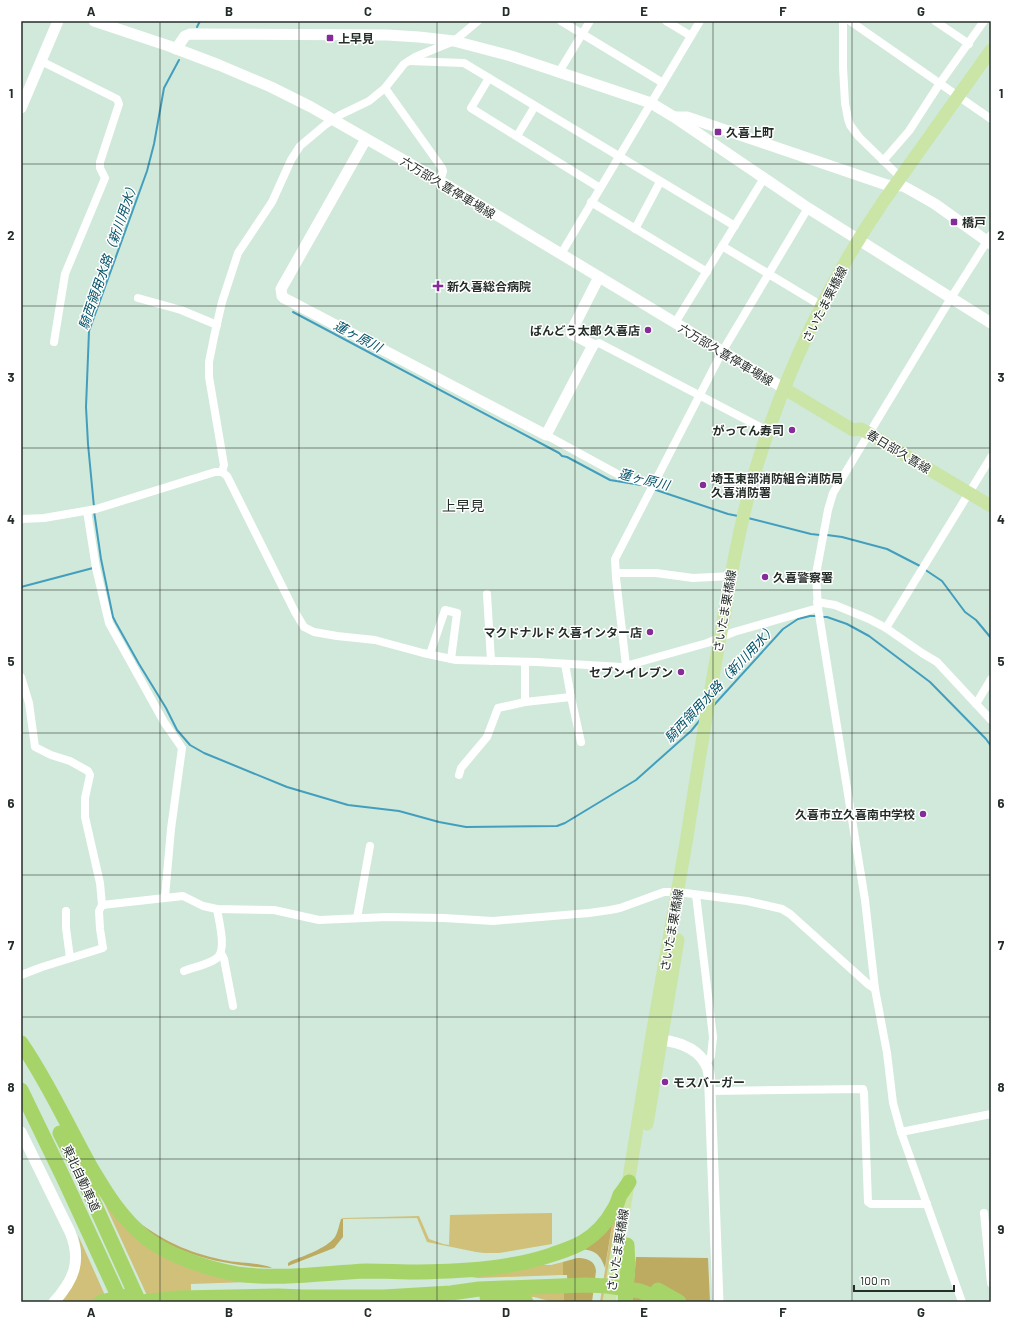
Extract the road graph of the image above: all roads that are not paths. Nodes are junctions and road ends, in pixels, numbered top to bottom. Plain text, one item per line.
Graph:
1 (58, 21) edge
2 (94, 21) edge
3 (478, 21) edge
4 (561, 21) edge
5 (590, 21) edge
6 (666, 21) edge
7 (700, 21) edge
8 (844, 21) edge
9 (850, 21) edge
10 (935, 21) edge
11 (984, 21) edge
12 (582, 34) junction
13 (691, 36) junction
14 (454, 41) junction
15 (969, 44) junction
16 (176, 49) junction
17 (991, 50) edge
18 (41, 61) junction
19 (408, 61) junction
20 (991, 62) edge
21 (559, 72) junction
22 (489, 78) junction
23 (663, 83) junction
24 (940, 83) junction
25 (386, 88) junction
26 (961, 98) junction
27 (650, 104) junction
28 (535, 106) junction
29 (21, 108) edge
30 (674, 117) junction
31 (991, 119) edge
32 (334, 120) junction
33 (516, 136) junction
34 (366, 139) junction
35 (619, 157) junction
36 (883, 161) junction
37 (764, 178) junction
38 (440, 181) junction
39 (660, 182) junction
40 (899, 184) junction
41 (600, 188) junction
42 (591, 202) junction
43 (808, 208) junction
44 (735, 226) junction
45 (635, 229) junction
46 (989, 240) edge
47 (862, 241) junction
48 (722, 246) junction
49 (561, 254) junction
50 (706, 272) junction
51 (769, 274) junction
52 (599, 277) junction
53 (138, 298) dead end
54 (951, 298) junction
55 (822, 306) junction
56 (991, 323) edge
57 (675, 324) junction
58 (217, 325) junction
59 (54, 342) dead end
60 (593, 345) junction
61 (722, 352) junction
62 (788, 391) junction
63 (699, 395) junction
64 (768, 431) junction
65 (868, 433) junction
66 (546, 435) junction
67 (991, 457) edge
68 (222, 472) junction
69 (652, 487) junction
70 (969, 493) junction
71 (991, 506) edge
72 (91, 510) junction
73 (21, 519) edge
74 (616, 573) junction
75 (730, 576) junction
76 (487, 594) dead end
77 (818, 605) junction
78 (886, 628) junction
79 (724, 636) junction
80 (430, 654) junction
81 (451, 659) junction
82 (491, 661) junction
83 (525, 662) junction
84 (565, 664) junction
85 (626, 666) junction
86 (21, 677) edge
87 (991, 679) edge
88 (571, 697) junction
89 (525, 702) junction
90 (976, 704) junction
91 (991, 720) edge
92 (581, 742) dead end
93 (459, 775) dead end
94 (370, 846) dead end
95 (686, 893) junction
96 (165, 898) junction
97 (102, 905) junction
98 (217, 909) junction
99 (66, 911) dead end
100 (357, 918) junction
101 (221, 953) junction
102 (70, 958) junction
103 (184, 971) dead end
104 (21, 975) edge
105 (875, 989) junction
106 (233, 1006) dead end
107 (656, 1039) junction
108 (21, 1043) edge
109 (21, 1055) edge
110 (706, 1064) junction
111 (21, 1090) edge
112 (710, 1091) junction
113 (991, 1114) edge
114 (21, 1132) edge
115 (901, 1132) junction
116 (65, 1181) junction
117 (629, 1182) junction
118 (927, 1204) junction
119 (984, 1213) dead end
120 (626, 1245) junction
121 (989, 1246) edge
122 (419, 1272) junction
123 (323, 1274) junction
124 (561, 1282) junction
125 (991, 1283) edge
126 (198, 1293) junction
127 (451, 1293) junction
128 (302, 1297) junction
129 (674, 1301) edge
130 (54, 1302) edge
131 (101, 1302) edge
132 (114, 1302) edge
133 (120, 1302) edge
134 (140, 1302) edge
135 (286, 1302) edge
136 (526, 1302) edge
137 (609, 1302) edge
138 (618, 1302) edge
139 (625, 1302) edge
140 (718, 1302) edge
141 (962, 1302) edge

1 - 18 street
2 - 16 street, 六万部久喜停車場線
3 - 14 street
4 - 12 street
5 - 12 street
6 - 13 street
7 - 13 street
8 - 36 street
9 - 24 street
10 - 15 street
11 - 15 street
12 - 21 street
12 - 23 street
13 - 23 street
14 - 16 street
14 - 19 street
14 - 21 street
15 - 24 street
16 - 32 street, 六万部久喜停車場線
17 - 26 main road, さいたま栗橋線
18 - 29 street
18 - 59 street
19 - 22 street
19 - 25 street
20 - 26 main road, さいたま栗橋線
21 - 27 street
22 - 28 street
22 - 33 street
23 - 27 street
24 - 26 street
24 - 36 street
25 - 32 street
25 - 38 street
26 - 31 street
26 - 40 main road, さいたま栗橋線
27 - 30 street
27 - 35 street
28 - 33 street
28 - 35 street
30 - 37 street
30 - 40 street
32 - 34 street, 六万部久喜停車場線
32 - 58 street
33 - 41 street
34 - 38 street, 六万部久喜停車場線
34 - 66 street
35 - 39 street
35 - 41 street
36 - 40 street
37 - 43 street
37 - 44 street
38 - 49 street, 六万部久喜停車場線
39 - 44 street
39 - 45 street
40 - 46 street
40 - 47 main road, さいたま栗橋線
41 - 42 street
42 - 45 street
42 - 49 street
43 - 47 street
43 - 51 street
44 - 48 street
45 - 50 street
46 - 54 street
47 - 54 street
47 - 55 main road, さいたま栗橋線
47 - 62 main road, さいたま栗橋線
48 - 50 street
48 - 51 street
49 - 52 street, 六万部久喜停車場線
50 - 57 street
51 - 55 street
51 - 61 street
52 - 57 street, 六万部久喜停車場線
52 - 60 street
53 - 58 street
54 - 56 street
54 - 65 street
55 - 62 main road, さいたま栗橋線
57 - 61 street, 六万部久喜停車場線
58 - 68 street
60 - 63 street
60 - 66 street
61 - 62 street, 六万部久喜停車場線
61 - 63 street
62 - 64 main road, さいたま栗橋線
62 - 65 main road, 春日部久喜線
62 - 79 main road, さいたま栗橋線
63 - 64 street
63 - 69 street
64 - 75 main road, さいたま栗橋線
65 - 70 main road, 春日部久喜線
65 - 77 street
66 - 69 street
67 - 70 street
68 - 72 street
68 - 80 street
69 - 74 street
70 - 71 main road, 春日部久喜線
70 - 78 street
72 - 73 street
72 - 96 street
74 - 75 street
74 - 85 street
75 - 79 main road, さいたま栗橋線
76 - 82 street
77 - 78 street
77 - 79 street
77 - 105 street
78 - 90 street
79 - 85 street
79 - 95 main road, さいたま栗橋線
80 - 81 street
80 - 81 street
81 - 82 street
82 - 83 street
83 - 84 street
83 - 89 street
84 - 85 street
84 - 88 street
86 - 97 street
87 - 90 street
88 - 89 street
88 - 92 street
89 - 93 street
90 - 91 street
94 - 100 street
95 - 100 street
95 - 105 street
95 - 107 main road, さいたま栗橋線
95 - 110 street
96 - 97 street
96 - 98 street
97 - 102 street
98 - 100 street
98 - 101 street
99 - 102 street
101 - 103 street
101 - 106 street
102 - 104 street
105 - 115 street
107 - 110 street
107 - 117 main road, さいたま栗橋線
107 - 120 main road, さいたま栗橋線
108 - 123 highway
109 - 134 highway, 東北自動車道
110 - 112 street
111 - 116 highway, 東北自動車道
112 - 118 street
112 - 140 street
113 - 115 street
114 - 130 street
115 - 118 street
116 - 132 highway
116 - 133 highway, 東北自動車道
117 - 122 highway
117 - 137 main road, さいたま栗橋線
118 - 141 street
119 - 121 street
120 - 138 main road, さいたま栗橋線
120 - 139 highway
121 - 125 street
122 - 123 highway
122 - 124 highway
123 - 126 highway
124 - 127 highway
124 - 129 highway
126 - 128 highway
126 - 131 highway
126 - 134 highway
127 - 128 highway
127 - 136 highway
128 - 135 highway

